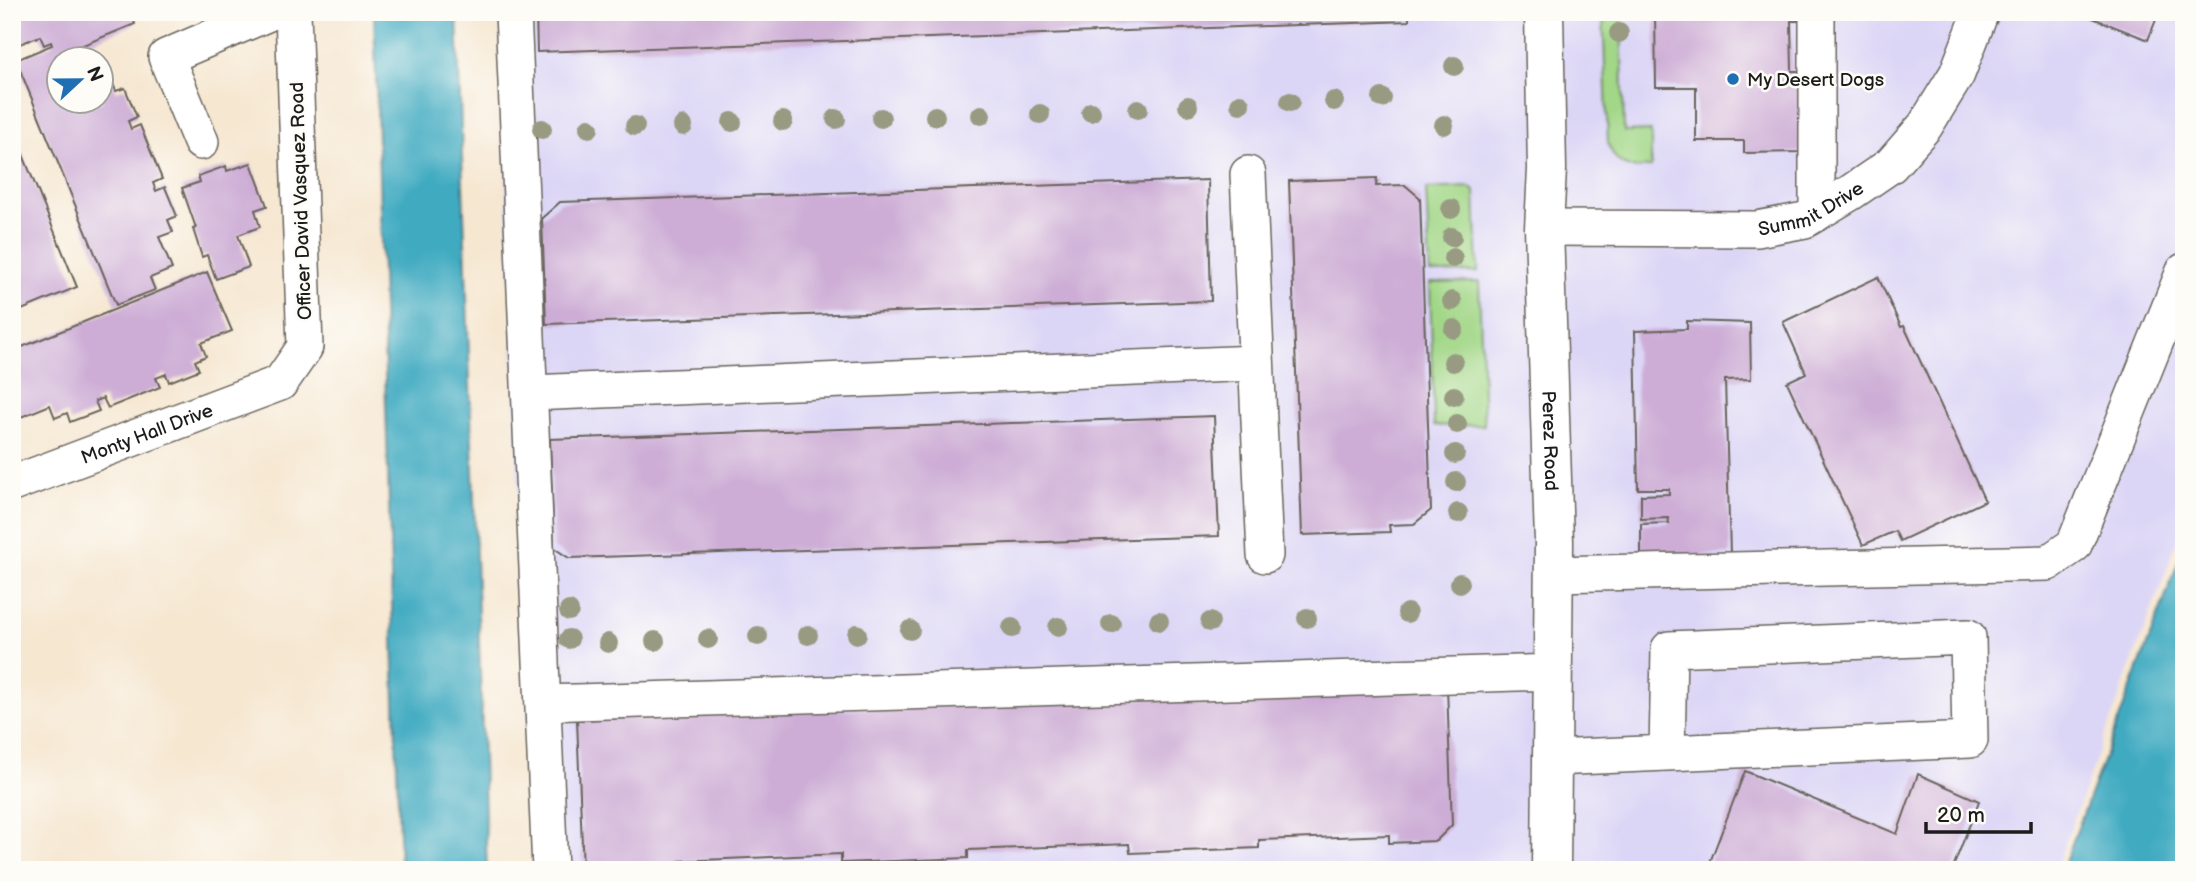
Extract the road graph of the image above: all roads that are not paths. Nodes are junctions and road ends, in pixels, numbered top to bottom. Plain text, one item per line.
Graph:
1 (271, 12) edge
2 (293, 12) edge
3 (513, 12) edge
4 (1544, 12) edge
5 (1817, 12) edge
6 (1981, 12) edge
7 (201, 142) dead end
8 (1248, 174) dead end
9 (1817, 213) junction
10 (1545, 228) junction
11 (2184, 271) edge
12 (1256, 363) junction
13 (280, 383) joint
14 (530, 393) junction
15 (12, 484) edge
16 (1265, 555) dead end
17 (1553, 574) junction
18 (1552, 672) junction
19 (543, 703) junction
20 (1667, 753) junction
21 (1552, 758) junction
22 (550, 870) edge
23 (1551, 870) edge

1 - 7 street
2 - 13 street, Officer David Vasquez Road
3 - 14 street
4 - 10 main road, Perez Road
5 - 9 street
6 - 9 street, Summit Drive
8 - 12 street
9 - 10 street, Summit Drive
10 - 17 main road, Perez Road
11 - 17 street
12 - 14 street
12 - 16 street
13 - 15 street, Monty Hall Drive
14 - 19 street
17 - 18 main road, Perez Road
18 - 19 street
18 - 21 main road, Perez Road
19 - 22 street
20 - 20 street
20 - 21 street
21 - 23 main road, Perez Road

